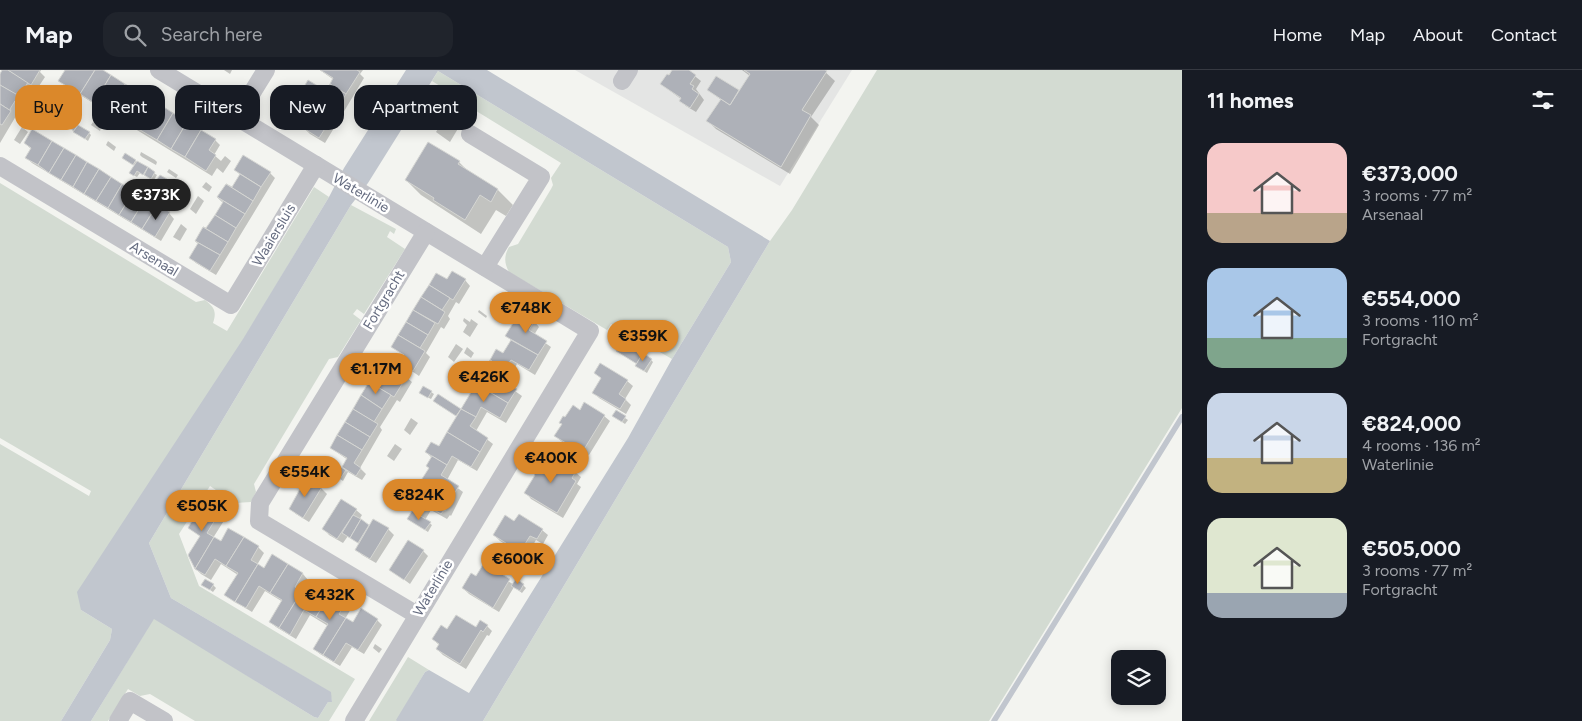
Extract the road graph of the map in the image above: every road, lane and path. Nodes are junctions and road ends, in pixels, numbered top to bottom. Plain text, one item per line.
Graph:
1 (159, 70) edge
2 (266, 70) edge
3 (184, 85) edge
4 (257, 85) edge
5 (258, 130) edge
6 (470, 134) dead end
7 (316, 165) junction
8 (0, 166) edge
9 (426, 232) junction
10 (485, 267) junction
11 (231, 305) joint
12 (417, 616) junction
13 (118, 721) edge
14 (164, 721) edge
15 (354, 721) edge

1 - 3 street, Waterlinie
2 - 4 street
5 - 7 street, Waterlinie
6 - 10 street
7 - 9 street, Waterlinie
7 - 11 street, Waaiersluis
8 - 11 street, Arsenaal
9 - 10 street, Waterlinie
9 - 12 street, Fortgracht
10 - 12 street, Waterlinie
12 - 15 street, Waterlinie
13 - 14 street

